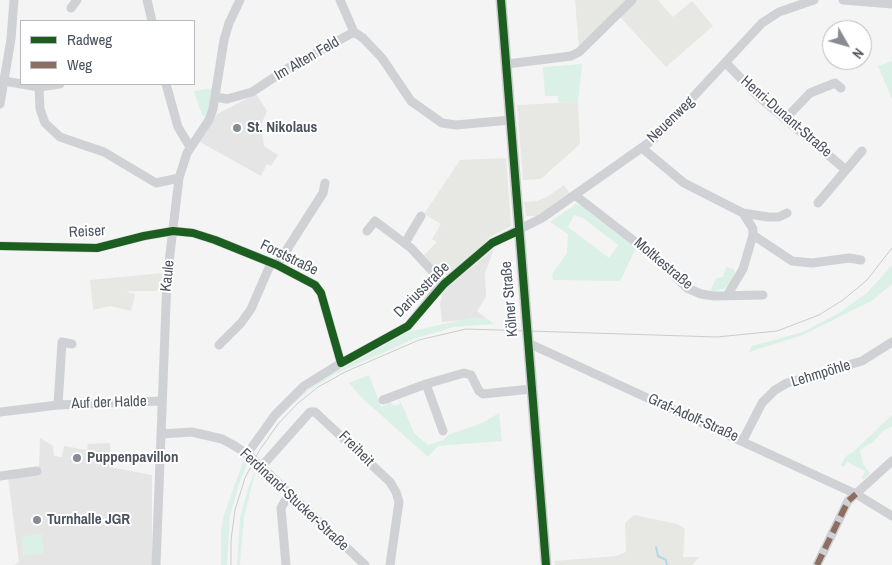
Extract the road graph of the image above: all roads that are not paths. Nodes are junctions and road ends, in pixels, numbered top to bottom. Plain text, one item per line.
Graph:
1 (14, 0) edge
2 (147, 0) edge
3 (240, 0) edge
4 (340, 0) edge
5 (501, 0) edge
6 (632, 0) edge
7 (814, 0) edge
8 (843, 0) edge
9 (892, 4) edge
10 (152, 20) edge
11 (354, 32) junction
12 (726, 63) junction
13 (506, 64) junction
14 (4, 81) junction
15 (20, 84) edge
16 (27, 85) edge
17 (53, 85) edge
18 (166, 85) edge
19 (39, 87) junction
20 (842, 88) dead end
21 (216, 97) junction
22 (0, 104) edge
23 (785, 119) junction
24 (510, 120) junction
25 (190, 147) junction
26 (642, 148) junction
27 (862, 151) dead end
28 (846, 170) junction
29 (179, 178) junction
30 (325, 183) dead end
31 (576, 196) junction
32 (818, 203) dead end
33 (787, 213) dead end
34 (743, 214) junction
35 (420, 216) dead end
36 (173, 231) junction
37 (367, 231) dead end
38 (518, 231) junction
39 (753, 235) junction
40 (405, 243) junction
41 (0, 246) edge
42 (860, 260) dead end
43 (274, 264) junction
44 (444, 284) junction
45 (728, 294) junction
46 (763, 295) dead end
47 (892, 342) edge
48 (528, 343) junction
49 (72, 344) dead end
50 (220, 345) dead end
51 (341, 362) junction
52 (426, 384) junction
53 (531, 389) junction
54 (383, 400) dead end
55 (161, 401) junction
56 (58, 405) junction
57 (0, 412) edge
58 (443, 431) dead end
59 (161, 434) junction
60 (743, 440) junction
61 (247, 454) junction
62 (892, 460) edge
63 (261, 467) junction
64 (37, 471) dead end
65 (0, 476) edge
66 (288, 494) junction
67 (856, 494) junction
68 (892, 516) edge
69 (156, 565) edge
70 (286, 565) edge
71 (365, 565) edge
72 (390, 565) edge
73 (546, 565) edge
74 (817, 565) edge

1 - 14 street
2 - 10 street
3 - 21 street, Kaule
4 - 11 street
5 - 13 main road, Kölner Straße
6 - 13 street
7 - 12 street, Neuenweg
8 - 9 street
11 - 21 street, Im Alten Feld
11 - 24 street, Im Alten Feld
12 - 23 street, Henri-Dunant-Straße
12 - 26 street, Neuenweg
13 - 24 main road, Kölner Straße
14 - 15 street
14 - 22 street
16 - 19 street
17 - 19 street
18 - 25 street
19 - 29 street
20 - 23 street
21 - 25 street, Kaule
23 - 28 street, Henri-Dunant-Straße
24 - 38 main road, Kölner Straße
25 - 29 street, Kaule
26 - 31 street, Neuenweg
26 - 34 street
27 - 28 street
28 - 32 street
29 - 36 street, Kaule
30 - 43 street
31 - 38 street, Neuenweg
31 - 45 street, Moltkestraße
33 - 34 street
34 - 39 street
35 - 40 street
36 - 41 street, Reiser
36 - 43 street, Forststraße
36 - 55 street, Kaule
37 - 40 street
38 - 44 street, Dariusstraße
38 - 48 main road, Kölner Straße
39 - 42 street
39 - 45 street
40 - 44 street
43 - 50 street
43 - 51 street, Forststraße
44 - 51 street, Dariusstraße
45 - 46 street, Moltkestraße
47 - 60 street, Lehmpöhle
48 - 53 main road, Kölner Straße
48 - 60 street, Graf-Adolf-Straße
49 - 56 street, Auf der Halde
51 - 61 street, Dariusstraße
52 - 53 street
52 - 54 street
52 - 58 street
53 - 73 main road, Kölner Straße
55 - 56 street, Auf der Halde
55 - 59 street, Kaule
56 - 57 street, Auf der Halde
59 - 61 street, Ferdinand-Stucker-Straße
59 - 69 street, Kaule
60 - 67 street, Graf-Adolf-Straße
61 - 63 street, Ferdinand-Stucker-Straße
62 - 67 street
63 - 66 street, Ferdinand-Stucker-Straße
63 - 72 street, Freiheit
64 - 65 street
66 - 70 street
66 - 71 street, Ferdinand-Stucker-Straße
67 - 68 street, Graf-Adolf-Straße
67 - 74 street

